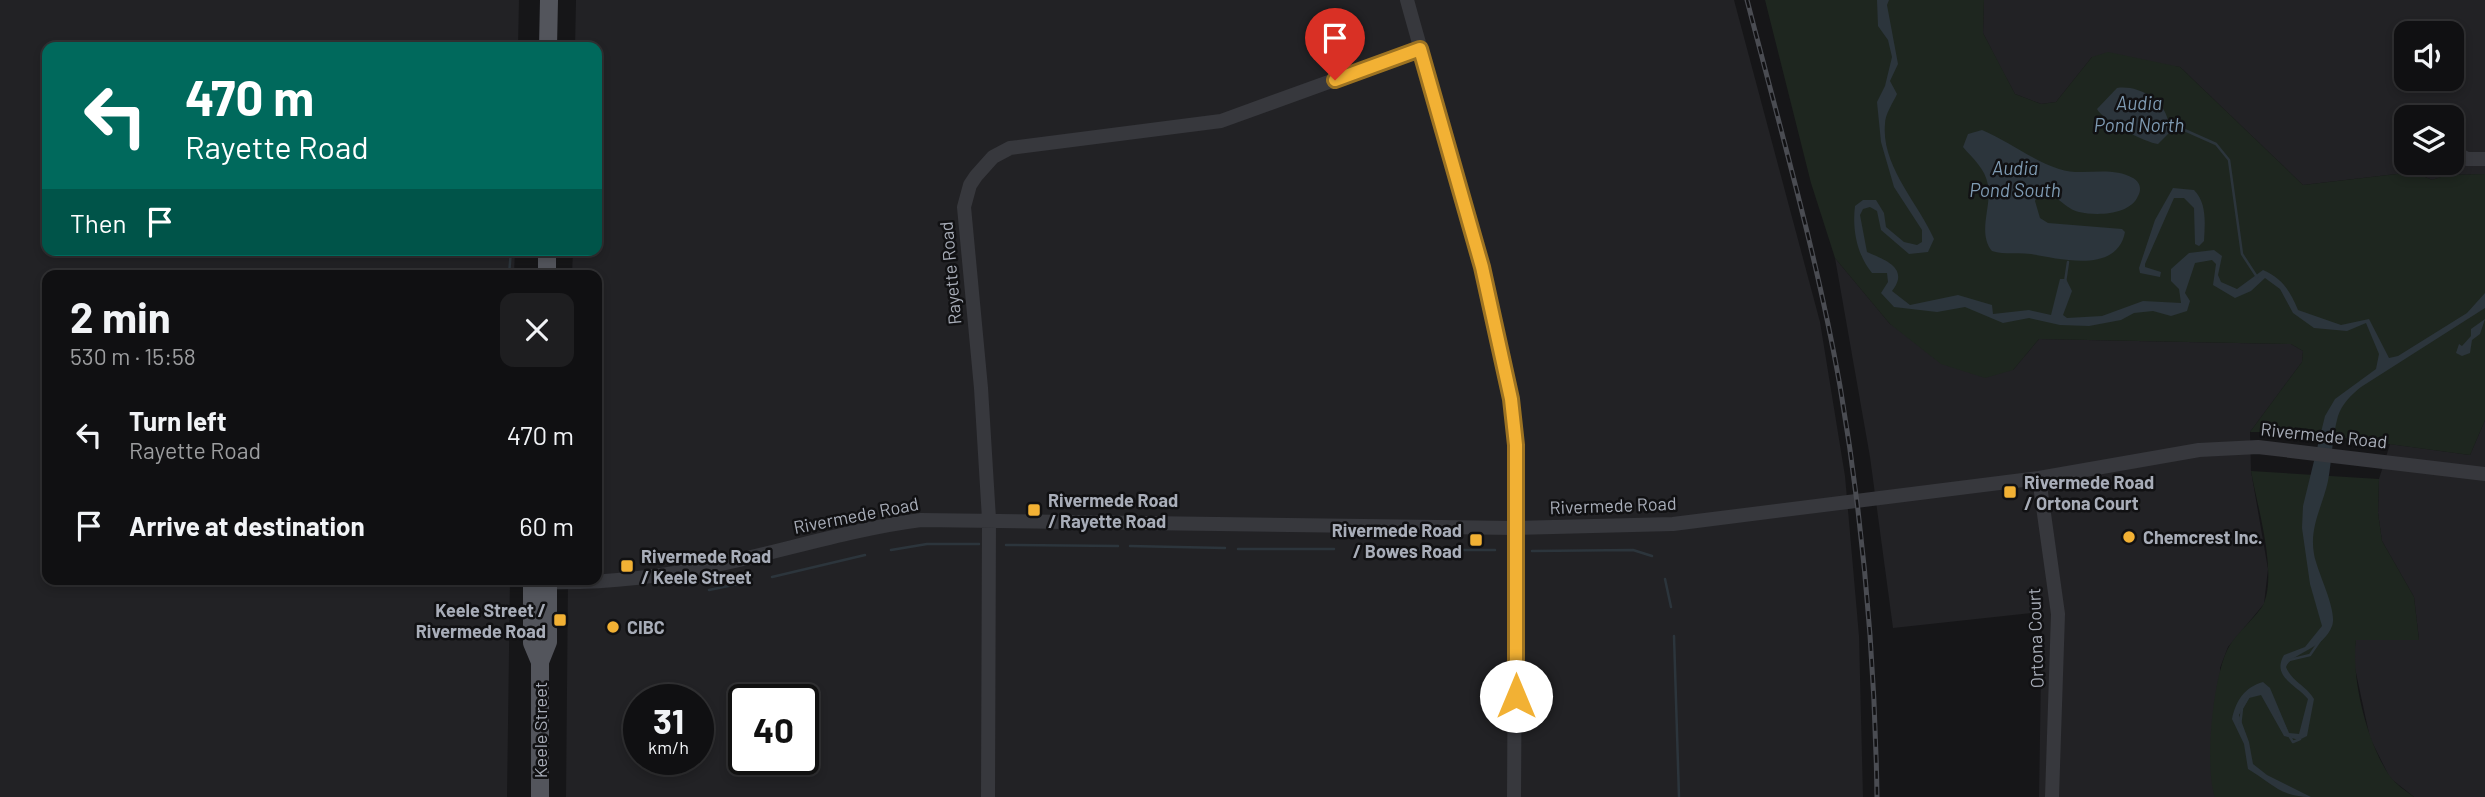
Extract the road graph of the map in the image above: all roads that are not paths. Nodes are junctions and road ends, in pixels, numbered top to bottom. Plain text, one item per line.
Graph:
1 (549, 0) edge
2 (1407, 0) edge
3 (548, 42) edge
4 (1420, 49) junction
5 (2464, 157) edge
6 (2485, 159) edge
7 (2485, 474) edge
8 (2039, 478) junction
9 (989, 519) junction
10 (1514, 527) junction
11 (602, 578) edge
12 (541, 585) edge
13 (540, 797) edge
14 (988, 797) edge
15 (1514, 797) edge
16 (2052, 797) edge

1 - 3 main road
2 - 4 street
4 - 9 street, Rayette Road
4 - 10 street
5 - 6 street
7 - 8 street, Rivermede Road
8 - 10 street, Rivermede Road
8 - 16 street, Ortona Court
9 - 10 street, Rivermede Road
9 - 11 street, Rivermede Road
9 - 14 street, Rayette Road
10 - 15 street
12 - 13 main road, Keele Street

